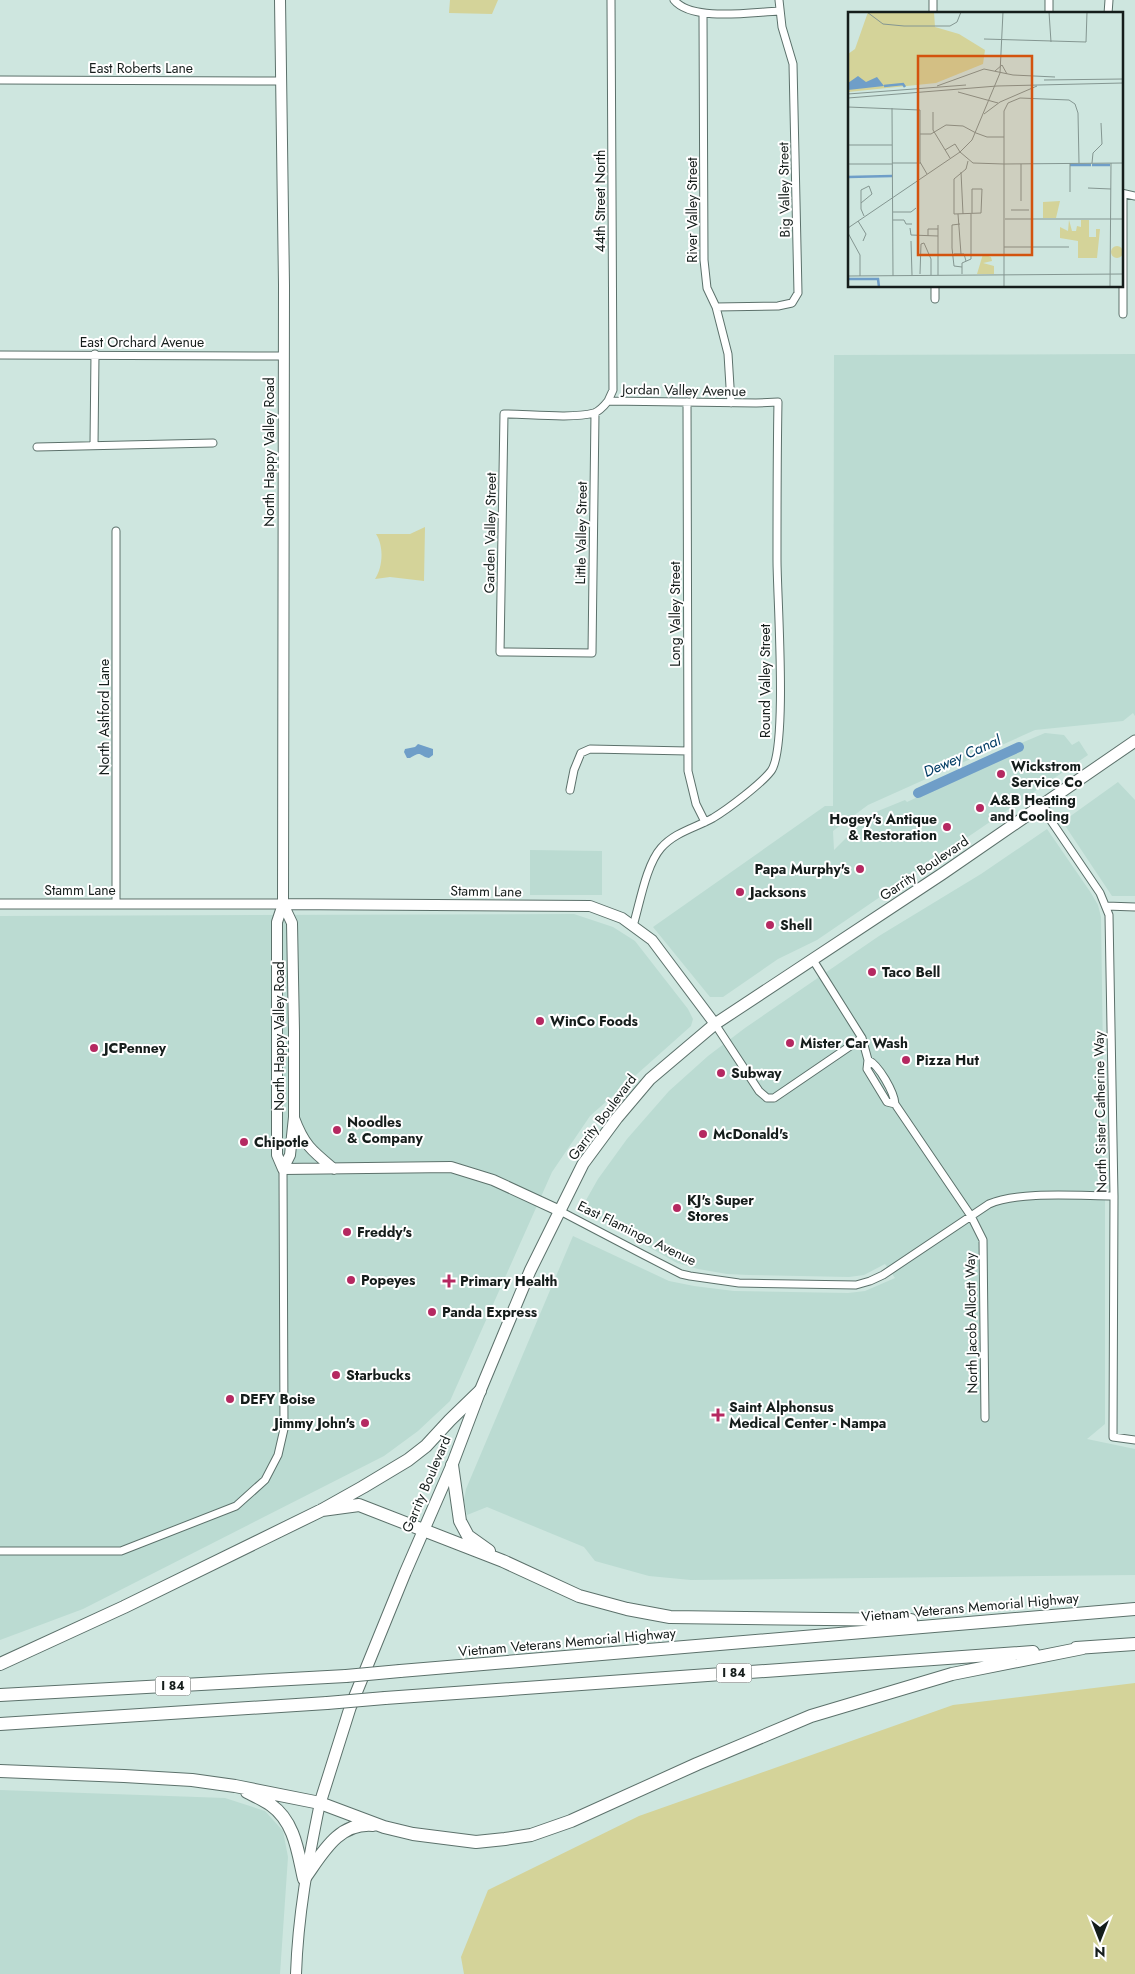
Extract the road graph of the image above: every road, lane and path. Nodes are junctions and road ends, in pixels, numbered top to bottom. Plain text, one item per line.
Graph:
1 (280, 0) edge
2 (611, 0) edge
3 (674, 0) edge
4 (779, 0) edge
5 (779, 11) junction
6 (703, 14) junction
7 (0, 80) edge
8 (282, 81) junction
9 (1122, 194) edge
10 (1135, 196) edge
11 (936, 288) edge
12 (935, 299) dead end
13 (716, 307) junction
14 (1123, 314) dead end
15 (0, 354) edge
16 (95, 354) junction
17 (283, 356) junction
18 (608, 401) junction
19 (687, 402) junction
20 (778, 402) joint
21 (731, 403) junction
22 (595, 413) junction
23 (213, 443) dead end
24 (94, 445) junction
25 (37, 446) dead end
26 (116, 531) dead end
27 (500, 652) joint
28 (1135, 741) edge
29 (688, 751) junction
30 (570, 790) dead end
31 (1041, 806) junction
32 (705, 822) junction
33 (0, 904) edge
34 (116, 904) junction
35 (283, 904) junction
36 (1106, 906) junction
37 (1135, 907) edge
38 (633, 926) junction
39 (813, 960) junction
40 (716, 1024) junction
41 (862, 1038) junction
42 (294, 1117) junction
43 (283, 1169) junction
44 (334, 1169) junction
45 (1114, 1196) junction
46 (560, 1211) junction
47 (971, 1216) junction
48 (480, 1391) junction
49 (985, 1418) dead end
50 (1135, 1440) edge
51 (452, 1465) junction
52 (322, 1510) junction
53 (423, 1530) junction
54 (0, 1551) edge
55 (503, 1561) junction
56 (1135, 1608) edge
57 (990, 1620) junction
58 (1135, 1644) edge
59 (1083, 1648) junction
60 (0, 1664) edge
61 (0, 1695) edge
62 (0, 1724) edge
63 (0, 1771) edge
64 (235, 1786) junction
65 (320, 1803) junction
66 (384, 1826) junction
67 (304, 1879) junction
68 (296, 1974) edge

1 - 8 main road, North Happy Valley Road
2 - 18 street, 44th Street North
3 - 6 street
4 - 5 street, Big Valley Street
5 - 6 street
5 - 13 street, Big Valley Street
6 - 13 street, River Valley Street
7 - 8 street, East Roberts Lane
8 - 17 main road, North Happy Valley Road
9 - 10 street
9 - 14 street
11 - 12 street
13 - 21 street, River Valley Street
15 - 16 street, East Orchard Avenue
16 - 17 street, East Orchard Avenue
16 - 24 street
17 - 35 main road, North Happy Valley Road
18 - 19 street, Jordan Valley Avenue
18 - 22 street, Jordan Valley Avenue
19 - 21 street, Jordan Valley Avenue
19 - 29 street, Long Valley Street
20 - 21 street, Jordan Valley Avenue
20 - 32 street, Round Valley Street
22 - 27 street, Garden Valley Street
22 - 27 street, Little Valley Street
23 - 24 street
24 - 25 street
26 - 34 street, North Ashford Lane
28 - 31 main road, Garrity Boulevard
29 - 30 street
29 - 32 street, Long Valley Street
31 - 36 street, North Sister Catherine Way
31 - 39 main road, Garrity Boulevard
32 - 38 street, Round Valley Street
33 - 34 street, Stamm Lane
34 - 35 street, Stamm Lane
35 - 38 main road, Stamm Lane
35 - 42 main road, North Happy Valley Road
35 - 43 main road, North Happy Valley Road
36 - 37 street
36 - 45 street, North Sister Catherine Way
38 - 40 main road, Stamm Lane
39 - 40 main road, Garrity Boulevard
39 - 41 street, North Jacob Allcott Way
40 - 41 street, Stamm Lane
40 - 46 main road, Garrity Boulevard
41 - 47 street, North Jacob Allcott Way
42 - 43 main road, North Happy Valley Road
42 - 44 main road
43 - 44 main road, East Flamingo Avenue
43 - 54 street, North Happy Valley Road
44 - 46 main road, East Flamingo Avenue
45 - 47 street, East Flamingo Avenue
45 - 50 street, North Sister Catherine Way
46 - 47 street, East Flamingo Avenue
46 - 48 main road, Garrity Boulevard
47 - 49 street, North Jacob Allcott Way
48 - 51 main road, Garrity Boulevard
48 - 52 highway
51 - 53 main road, Garrity Boulevard
51 - 55 highway
52 - 53 highway
52 - 60 highway
53 - 55 highway
53 - 65 main road, Garrity Boulevard
55 - 57 highway
56 - 57 highway, Vietnam Veterans Memorial Highway / I 84
57 - 61 highway, Vietnam Veterans Memorial Highway / I 84, bridge
58 - 59 highway, I 84
59 - 62 highway, I 84, bridge
59 - 66 highway
63 - 64 highway
64 - 65 highway
64 - 67 highway
65 - 66 highway
65 - 67 main road
66 - 67 highway
67 - 68 main road

